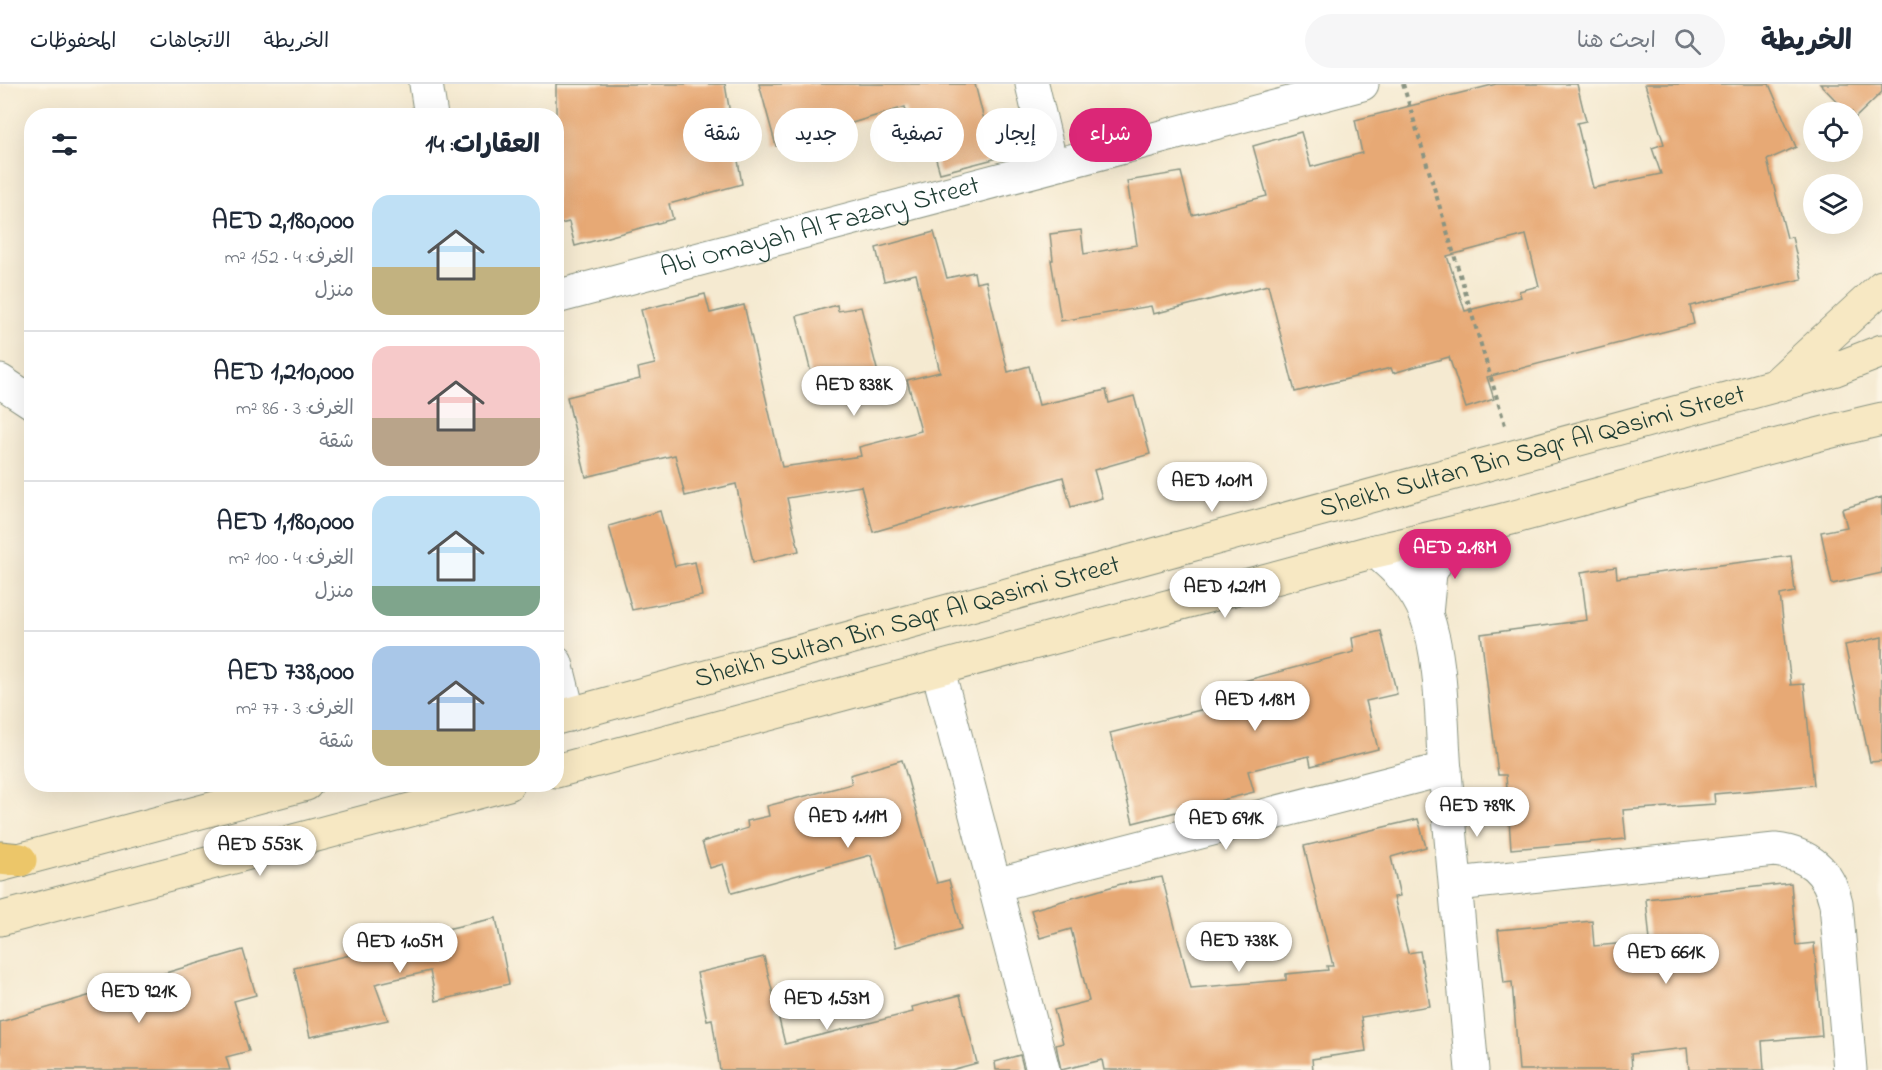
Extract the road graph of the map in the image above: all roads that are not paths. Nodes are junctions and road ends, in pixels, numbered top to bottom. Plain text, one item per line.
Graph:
1 (426, 84) edge
2 (1032, 84) edge
3 (1362, 84) edge
4 (430, 108) edge
5 (1051, 165) junction
6 (1882, 287) edge
7 (564, 295) edge
8 (1882, 351) edge
9 (1776, 385) junction
10 (1880, 420) edge
11 (1450, 535) junction
12 (1375, 551) junction
13 (1426, 614) junction
14 (938, 670) junction
15 (564, 717) edge
16 (564, 769) edge
17 (1445, 769) junction
18 (275, 792) edge
19 (477, 792) edge
20 (7, 861) edge
21 (1456, 884) junction
22 (995, 885) junction
23 (0, 919) edge
24 (1043, 1070) edge
25 (1472, 1070) edge
26 (1850, 1070) edge

1 - 4 street
2 - 5 street
3 - 5 street, Abi Omayah Al Fazary Street
5 - 7 street, Abi Omayah Al Fazary Street
6 - 9 main road
8 - 9 main road, Sheikh Sultan Bin Saqr Al Qasimi Street
9 - 15 main road, Sheikh Sultan Bin Saqr Al Qasimi Street
10 - 11 main road, Sheikh Sultan Bin Saqr Al Qasimi Street
11 - 12 main road, Sheikh Sultan Bin Saqr Al Qasimi Street
11 - 13 street
12 - 13 street
12 - 14 main road, Sheikh Sultan Bin Saqr Al Qasimi Street
13 - 17 street
14 - 16 main road, Sheikh Sultan Bin Saqr Al Qasimi Street
14 - 22 street
17 - 21 street
17 - 22 street
18 - 20 main road
19 - 23 main road
21 - 25 street
21 - 26 street
22 - 24 street

